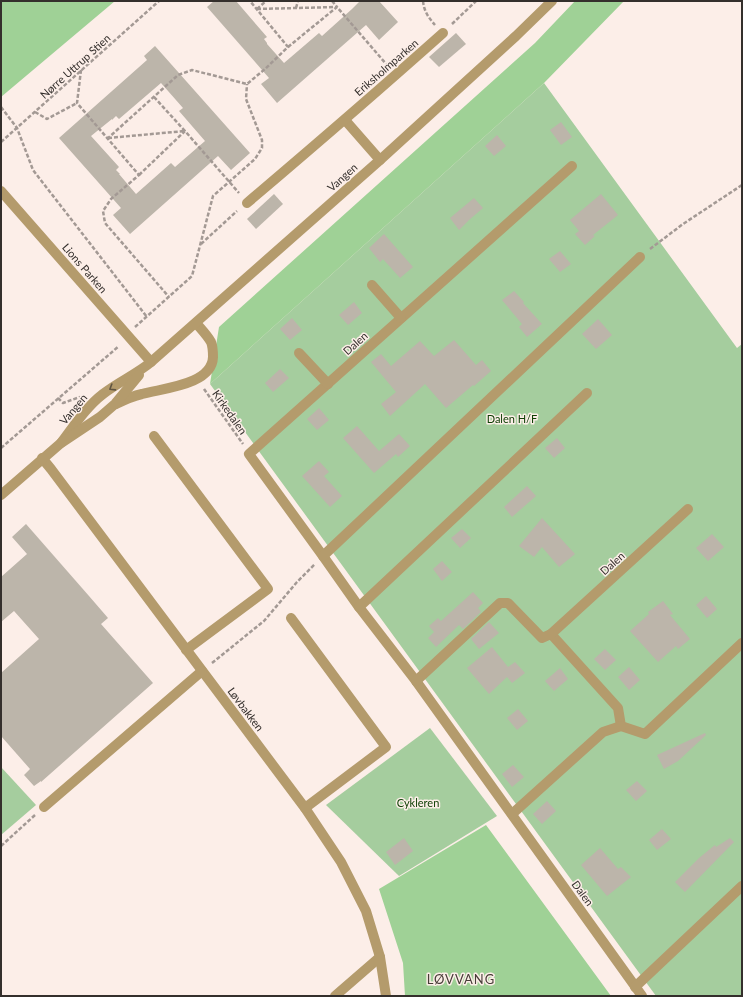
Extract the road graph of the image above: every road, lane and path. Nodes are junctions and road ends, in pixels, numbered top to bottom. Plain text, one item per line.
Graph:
1 (159, 1) edge
2 (250, 1) edge
3 (266, 1) edge
4 (298, 1) edge
5 (332, 1) edge
6 (423, 1) edge
7 (476, 1) edge
8 (552, 1) edge
9 (337, 7) junction
10 (296, 8) junction
11 (257, 9) junction
12 (443, 33) junction
13 (288, 47) junction
14 (81, 70) junction
15 (393, 77) junction
16 (248, 84) junction
17 (154, 97) junction
18 (77, 103) junction
19 (1, 107) edge
20 (35, 112) junction
21 (345, 120) junction
22 (17, 128) junction
23 (185, 131) junction
24 (107, 138) junction
25 (1, 142) edge
26 (380, 160) junction
27 (572, 166) dead end
28 (139, 175) junction
29 (229, 182) junction
30 (742, 184) edge
31 (1, 191) edge
32 (247, 203) junction
33 (200, 245) junction
34 (640, 257) joint
35 (372, 285) dead end
36 (169, 297) junction
37 (147, 317) junction
38 (401, 318) junction
39 (196, 323) junction
40 (126, 339) junction
41 (299, 353) dead end
42 (148, 364) junction
43 (197, 379) junction
44 (328, 384) junction
45 (587, 393) dead end
46 (84, 395) dead end
47 (58, 398) junction
48 (115, 404) junction
49 (154, 436) dead end
50 (61, 442) junction
51 (1, 448) edge
52 (249, 454) junction
53 (42, 458) junction
54 (1, 495) edge
55 (688, 509) dead end
56 (323, 556) junction
57 (359, 607) junction
58 (292, 618) dead end
59 (552, 634) junction
60 (742, 643) edge
61 (186, 650) junction
62 (202, 671) junction
63 (416, 681) junction
64 (621, 726) junction
65 (44, 807) joint
66 (304, 808) junction
67 (512, 814) junction
68 (1, 846) edge
69 (742, 886) edge
70 (380, 957) junction
71 (635, 987) junction
72 (339, 994) edge
73 (386, 996) edge
74 (642, 996) edge

1 - 14 path, Nørre Uttrup Stien
2 - 11 path
3 - 11 path
4 - 10 path
5 - 9 path
6 - 12 path
7 - 12 path
8 - 26 street, Vangen
9 - 10 path
9 - 13 path
9 - 15 path
10 - 11 path
11 - 13 path
12 - 15 street, Eriksholmparken
13 - 16 path
14 - 18 path
14 - 20 path, Nørre Uttrup Stien
15 - 21 street, Eriksholmparken
16 - 17 path
16 - 29 path
17 - 23 path
17 - 24 path
18 - 20 path
18 - 24 path
19 - 22 path
20 - 22 path, Nørre Uttrup Stien
21 - 26 street
21 - 32 street, Eriksholmparken
22 - 25 path, Nørre Uttrup Stien
22 - 37 path
23 - 24 path
23 - 28 path
23 - 29 path
24 - 28 path
26 - 39 street, Vangen
27 - 38 street, Dalen
28 - 36 path
29 - 32 path
29 - 33 path
30 - 34 path
31 - 40 street, Lions Parken
32 - 33 path
33 - 36 path
34 - 56 street
35 - 38 street
36 - 37 path
37 - 40 path
38 - 44 street, Dalen
39 - 42 street, Vangen
39 - 43 street
40 - 42 street, Lions Parken
40 - 47 path
41 - 44 street
42 - 48 street, Vangen
42 -> 50 street, Vangen
43 - 48 street
43 - 52 path, Kirkedalen
44 - 52 street, Dalen
45 - 57 street
46 - 47 path
47 - 51 path
48 - 50 street, Vangen
49 - 61 street
50 - 53 street, Vangen
52 - 56 street, Dalen
53 - 54 street, Vangen
53 - 61 street, Løvbakken
55 - 59 street, Dalen
56 - 57 street, Dalen
56 - 62 path
57 - 63 street, Dalen
58 - 66 street
59 - 63 street
59 - 64 street
60 - 64 street
61 - 62 street, Løvbakken
62 - 65 street
62 - 66 street, Løvbakken
63 - 67 street, Dalen
64 - 67 street
65 - 68 path
66 - 70 street, Løvbakken
67 - 71 street, Dalen
69 - 71 street
70 - 72 street
70 - 73 street, Løvbakken
71 - 74 street, Dalen

